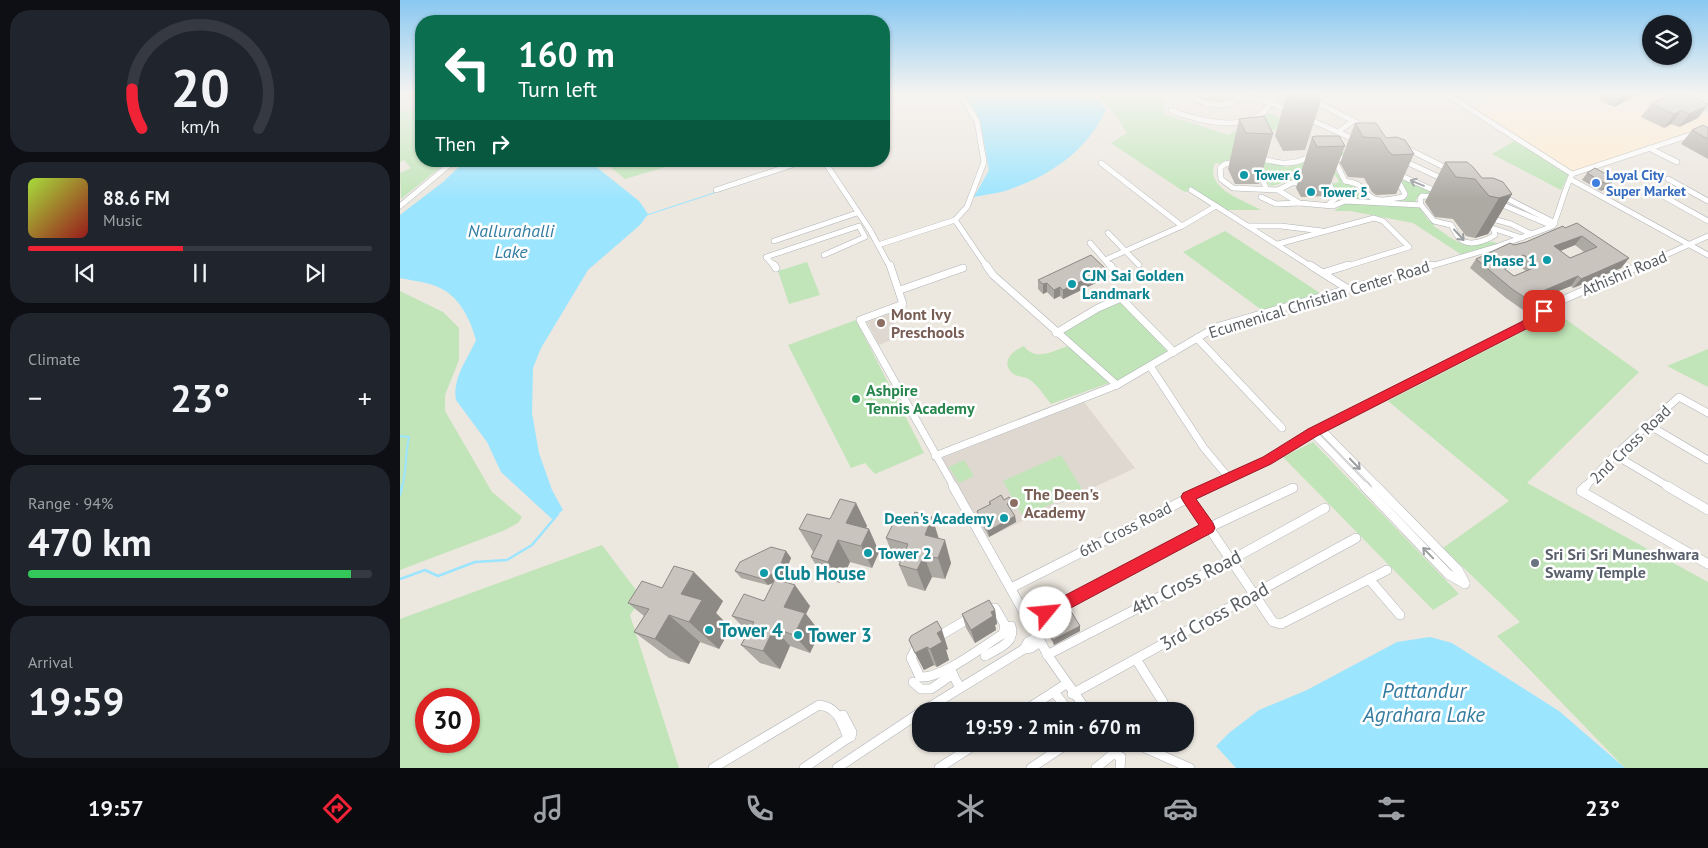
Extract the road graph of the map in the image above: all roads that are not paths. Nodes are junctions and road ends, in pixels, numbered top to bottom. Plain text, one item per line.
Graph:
1 (978, 129) edge
2 (1331, 129) edge
3 (1342, 129) edge
4 (1499, 129) edge
5 (1708, 129) edge
6 (1338, 132) junction
7 (1699, 132) junction
8 (1708, 137) edge
9 (1365, 144) edge
10 (1403, 146) edge
11 (1649, 148) junction
12 (1317, 152) edge
13 (1349, 152) dead end
14 (1399, 159) edge
15 (1101, 162) dead end
16 (1246, 162) edge
17 (1677, 162) dead end
18 (447, 167) edge
19 (786, 167) edge
20 (828, 167) edge
21 (1453, 172) edge
22 (1571, 177) junction
23 (1668, 179) dead end
24 (1328, 181) edge
25 (1313, 182) dead end
26 (1288, 184) junction
27 (1455, 184) edge
28 (1646, 187) dead end
29 (1266, 188) junction
30 (716, 190) dead end
31 (1191, 190) dead end
32 (1276, 190) junction
33 (1497, 194) edge
34 (1291, 196) junction
35 (1261, 197) dead end
36 (1372, 200) junction
37 (1708, 201) edge
38 (1495, 202) edge
39 (1299, 203) junction
40 (1279, 204) junction
41 (400, 206) edge
42 (1216, 206) junction
43 (1328, 206) junction
44 (1421, 206) junction
45 (857, 213) junction
46 (1485, 213) edge
47 (1493, 218) junction
48 (955, 220) junction
49 (1708, 221) edge
50 (1511, 224) junction
51 (1554, 224) junction
52 (1182, 226) junction
53 (1248, 226) junction
54 (865, 230) junction
55 (1326, 231) junction
56 (1494, 231) junction
57 (1508, 232) junction
58 (1108, 233) dead end
59 (1531, 234) junction
60 (1708, 236) edge
61 (1522, 238) junction
62 (774, 241) dead end
63 (1090, 243) dead end
64 (1278, 244) junction
65 (1691, 244) junction
66 (878, 245) junction
67 (1125, 251) junction
68 (1708, 254) edge
69 (824, 255) dead end
70 (1105, 260) junction
71 (1139, 265) dead end
72 (776, 268) dead end
73 (963, 268) dead end
74 (1323, 273) junction
75 (1118, 275) dead end
76 (1348, 289) junction
77 (900, 290) junction
78 (1056, 333) junction
79 (1197, 338) junction
80 (1174, 352) junction
81 (1150, 366) junction
82 (1116, 385) junction
83 (1708, 413) edge
84 (1647, 424) junction
85 (1282, 428) dead end
86 (1321, 429) junction
87 (1312, 433) junction
88 (1615, 455) junction
89 (935, 456) junction
90 (1267, 460) joint
91 (1708, 460) edge
92 (1228, 478) junction
93 (1293, 488) dead end
94 (1188, 497) junction
95 (1325, 508) dead end
96 (1708, 510) edge
97 (1208, 528) junction
98 (1356, 538) dead end
99 (1230, 559) junction
100 (1708, 564) edge
101 (1387, 570) dead end
102 (1369, 579) junction
103 (1011, 588) junction
104 (1254, 594) junction
105 (1400, 615) dead end
106 (1030, 622) junction
107 (1011, 626) dead end
108 (1039, 640) junction
109 (983, 652) junction
110 (1047, 655) junction
111 (1136, 659) junction
112 (992, 668) junction
113 (951, 671) junction
114 (913, 682) dead end
115 (1066, 684) junction
116 (960, 688) junction
117 (1054, 692) junction
118 (1072, 694) junction
119 (938, 702) edge
120 (1038, 702) edge
121 (1062, 702) edge
122 (1079, 702) edge
123 (1163, 702) dead end
124 (843, 715) dead end
125 (912, 719) edge
126 (848, 738) junction
127 (964, 752) edge
128 (1055, 752) edge
129 (1154, 752) edge
130 (713, 768) edge
131 (804, 768) edge
132 (837, 768) edge
133 (939, 768) edge
134 (1031, 768) edge
135 (1096, 768) edge
136 (1120, 768) edge
137 (1190, 768) edge

1 - 48 street
2 - 6 street
3 - 6 street
4 - 22 street
5 - 7 street
6 - 9 street
7 - 8 street
7 - 11 street
10 - 21 street
11 - 17 street
11 - 22 street
12 - 29 street
13 - 36 street
14 - 27 street
15 - 52 street
16 - 29 street
18 - 41 street
19 - 30 street
20 - 45 street
22 - 51 street
22 - 65 street
23 - 37 street
24 - 43 street
25 - 26 street
26 - 32 street
26 - 34 street
28 - 49 street
29 - 32 street
31 - 42 street
32 - 34 street
32 - 40 street
33 - 51 street
34 - 39 street
35 - 40 street
36 - 43 street
36 - 44 street
44 -> 36 street
38 - 51 street
39 - 40 street
39 - 43 street
42 - 52 street
42 - 53 street
44 -> 56 street
45 - 54 street
45 - 62 street
46 - 47 street
47 - 50 street
47 - 56 street
48 - 66 street
48 - 78 street
50 - 57 street
50 - 59 street
51 - 59 street, Ecumenical Christian Center Road
52 - 67 street
53 - 55 street
53 - 64 street
54 - 66 street
54 - 69 street
54 - 72 street
55 - 64 street
55 - 74 street
56 - 57 street
57 - 61 street
58 - 67 street
59 - 61 street, Ecumenical Christian Center Road
60 - 65 street, Athishri Road
61 - 76 street, Ecumenical Christian Center Road
63 - 70 street
64 - 74 street
65 - 68 street
65 - 86 street, Athishri Road
66 - 77 street
67 - 70 street
67 - 71 street
70 - 75 street
73 - 77 street
74 - 76 street
76 - 79 street, Ecumenical Christian Center Road
77 - 89 street
78 - 80 street
78 - 82 street
79 - 80 street, Ecumenical Christian Center Road
79 - 85 street
80 - 81 street, Ecumenical Christian Center Road
81 - 82 street, Ecumenical Christian Center Road
81 - 92 street
82 - 89 street, Ecumenical Christian Center Road
83 - 84 street, 2nd Cross Road
84 - 88 street, 2nd Cross Road
84 - 91 street
86 - 87 street, Athishri Road
86 -> 87 street
87 - 90 street, Athishri Road
88 - 96 street
88 - 100 street, 2nd Cross Road
89 - 103 street
90 - 92 street, 6th Cross Road
92 - 94 street, 6th Cross Road
93 - 97 street
94 - 97 street
94 - 103 street, 6th Cross Road
95 - 99 street, 4th Cross Road
97 - 99 street
97 - 106 street
98 - 104 street, 3rd Cross Road
99 - 104 street
99 - 110 street, 4th Cross Road
101 - 102 street
102 - 104 street
102 - 105 street
103 - 106 street
104 - 111 street, 3rd Cross Road
106 - 108 street
107 - 109 street
108 - 110 street
108 - 112 street
109 - 112 street
109 - 113 street
109 - 113 street
110 - 115 street
111 - 118 street, 3rd Cross Road
111 - 123 street
112 - 116 street
113 - 114 street
113 - 116 street
115 - 117 street
115 - 118 street
116 - 119 street
117 - 120 street
117 - 121 street
118 - 122 street
124 - 126 street
125 - 132 street
126 - 130 street
126 - 131 street
127 - 133 street
128 - 134 street
129 - 137 street
135 - 136 street

